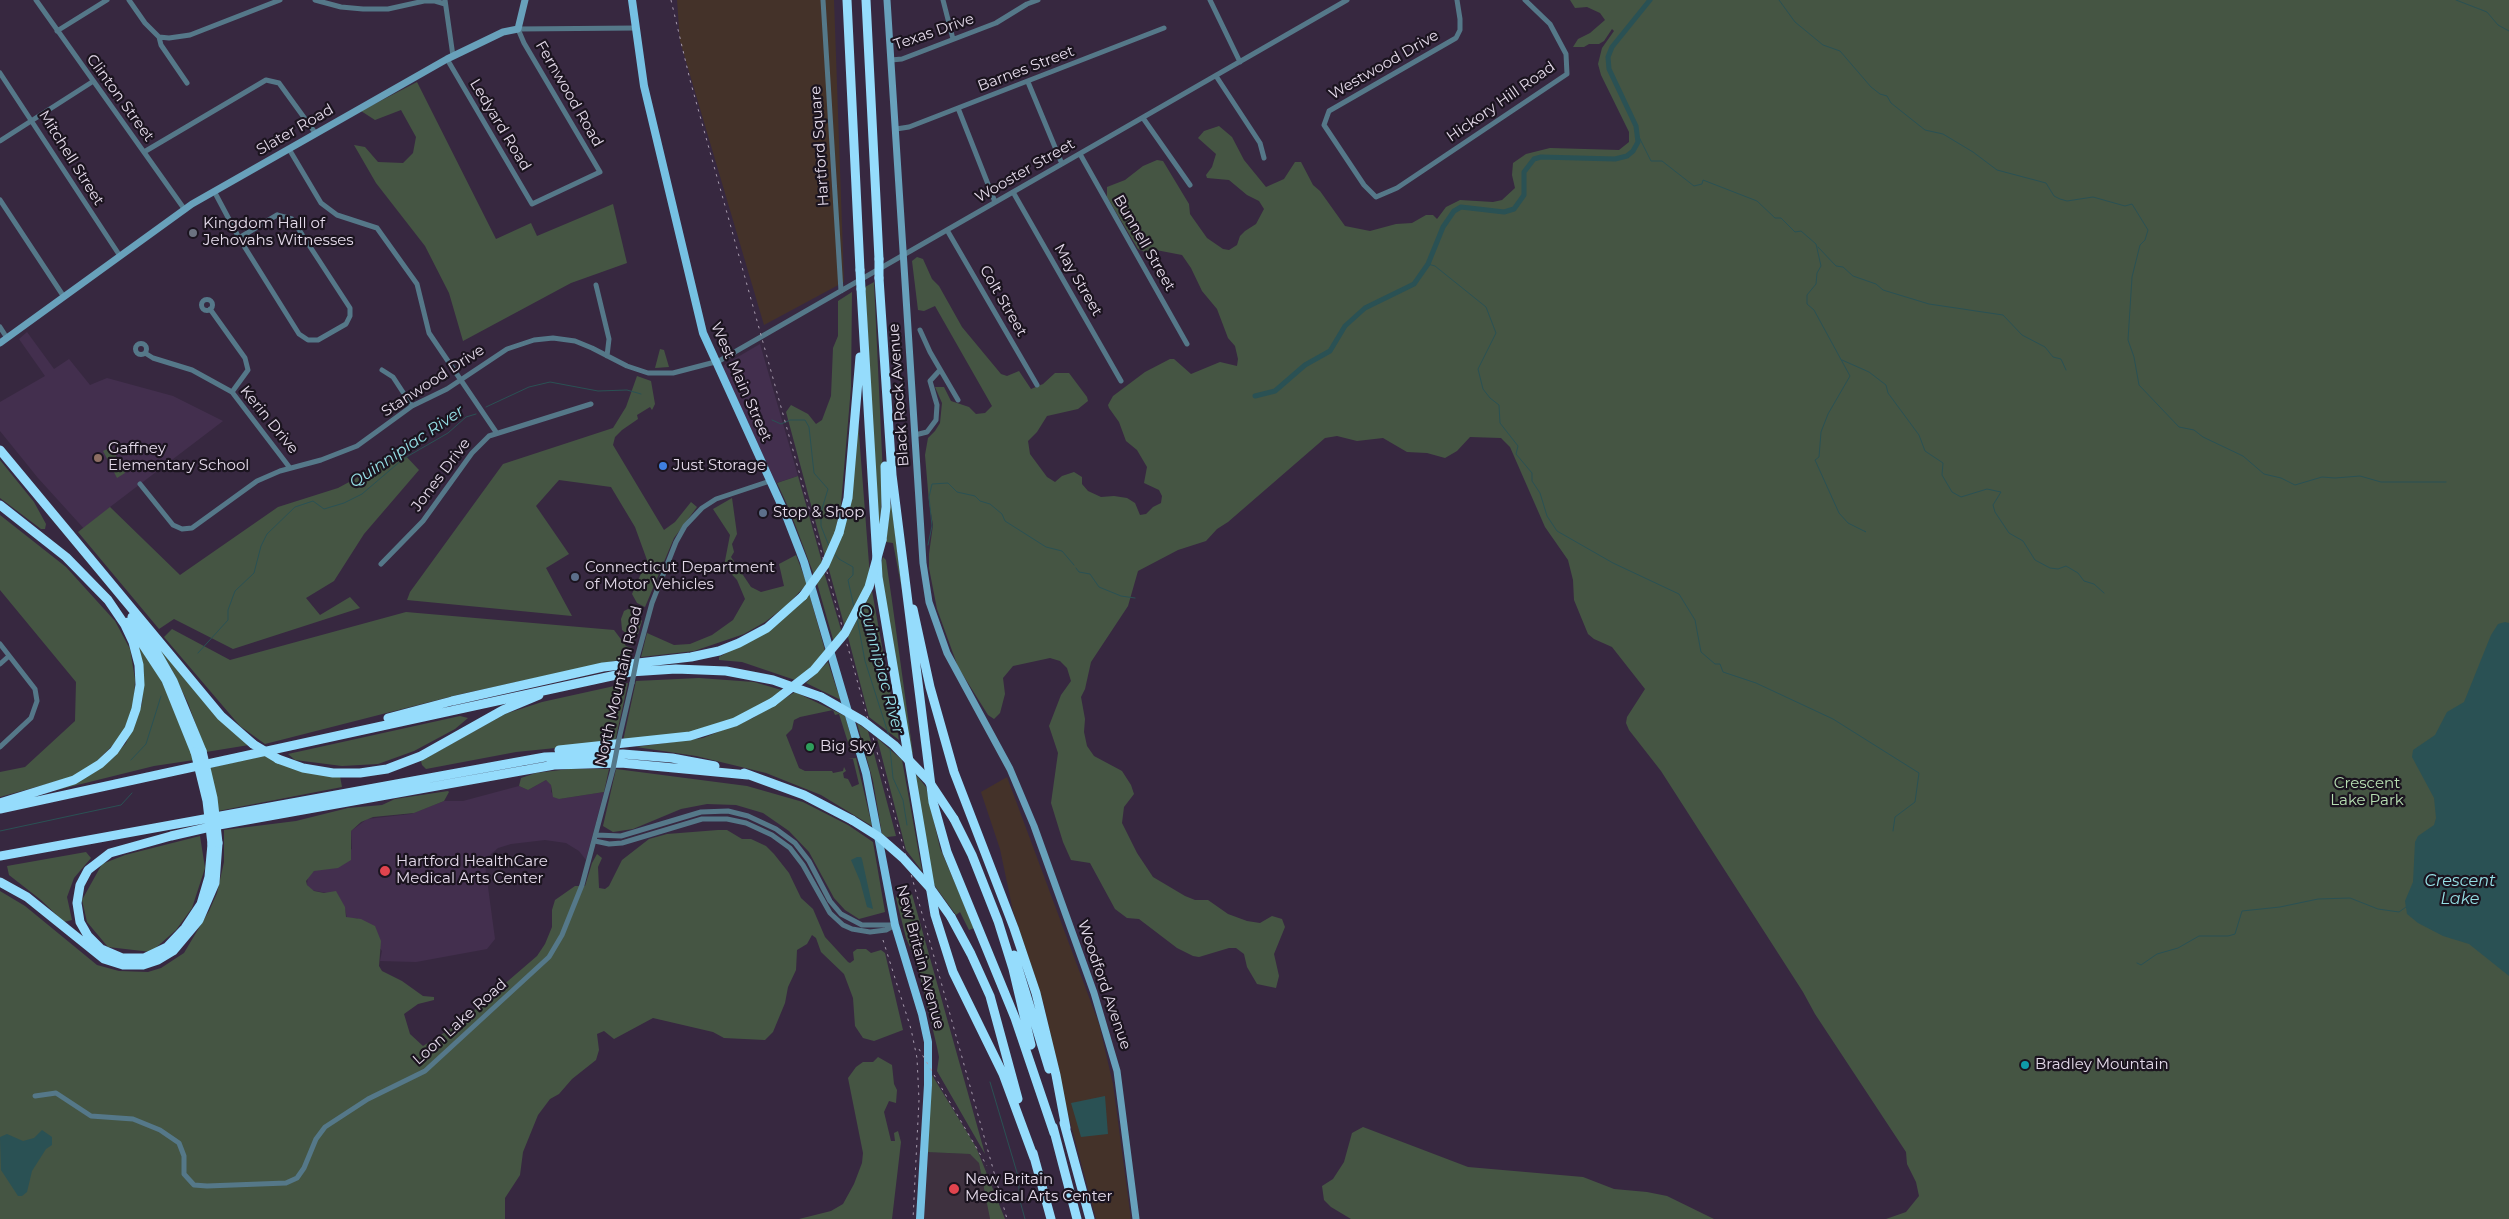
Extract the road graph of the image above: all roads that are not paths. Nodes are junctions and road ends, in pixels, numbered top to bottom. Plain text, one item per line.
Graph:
1 (36, 0) edge
2 (107, 0) edge
3 (129, 0) edge
4 (280, 0) edge
5 (316, 0) edge
6 (425, 0) edge
7 (526, 0) edge
8 (632, 0) edge
9 (823, 0) edge
10 (847, 0) edge
11 (866, 0) edge
12 (887, 0) edge
13 (943, 0) edge
14 (1038, 0) edge
15 (1210, 0) edge
16 (1347, 0) edge
17 (1457, 0) edge
18 (1525, 0) edge
19 (445, 2) edge
20 (1025, 2) edge
21 (636, 28) junction
22 (1164, 28) dead end
23 (518, 29) junction
24 (57, 31) junction
25 (159, 37) junction
26 (953, 39) junction
27 (450, 58) junction
28 (891, 60) junction
29 (1240, 62) junction
30 (0, 73) edge
31 (1216, 76) junction
32 (92, 82) junction
33 (1028, 82) junction
34 (187, 83) dead end
35 (958, 108) junction
36 (1143, 118) junction
37 (32, 120) junction
38 (896, 129) junction
39 (316, 134) junction
40 (0, 142) edge
41 (289, 149) junction
42 (144, 152) junction
43 (1080, 154) junction
44 (1264, 158) dead end
45 (1062, 164) junction
46 (1190, 185) dead end
47 (214, 192) junction
48 (1013, 192) junction
49 (1376, 197) joint
50 (0, 200) edge
51 (995, 202) junction
52 (532, 204) joint
53 (185, 210) junction
54 (947, 230) junction
55 (240, 238) junction
56 (904, 255) junction
57 (120, 256) junction
58 (596, 285) dead end
59 (841, 291) junction
60 (64, 297) junction
61 (210, 310) dead end
62 (862, 312) junction
63 (0, 327) edge
64 (920, 330) dead end
65 (8, 338) junction
66 (0, 342) edge
67 (1187, 344) dead end
68 (145, 353) dead end
69 (883, 353) junction
70 (607, 356) junction
71 (715, 362) junction
72 (382, 370) dead end
73 (940, 370) junction
74 (460, 380) junction
75 (1121, 381) dead end
76 (1037, 385) dead end
77 (232, 392) junction
78 (958, 400) dead end
79 (591, 404) dead end
80 (412, 406) junction
81 (496, 432) junction
82 (915, 435) junction
83 (0, 450) edge
84 (290, 468) junction
85 (770, 481) junction
86 (140, 484) dead end
87 (0, 505) edge
88 (898, 524) junction
89 (382, 564) dead end
90 (96, 568) junction
91 (108, 600) junction
92 (0, 644) edge
93 (9, 656) junction
94 (0, 664) edge
95 (560, 686) junction
96 (354, 731) junction
97 (0, 747) edge
98 (198, 752) junction
99 (476, 768) junction
100 (1010, 769) joint
101 (748, 774) junction
102 (870, 794) joint
103 (0, 803) edge
104 (0, 809) edge
105 (596, 838) junction
106 (215, 843) junction
107 (0, 856) edge
108 (0, 882) edge
109 (983, 883) junction
110 (895, 926) junction
111 (35, 1096) dead end
112 (1066, 1128) junction
113 (1054, 1133) junction
114 (1034, 1158) junction
115 (920, 1219) edge
116 (1051, 1219) edge
117 (1077, 1219) edge
118 (1090, 1219) edge
119 (1136, 1219) edge

1 - 24 street, Clinton Street
2 - 24 street
3 - 25 street
4 - 25 street
5 - 6 street
6 - 19 street
7 - 23 street
8 - 21 main road, West Main Street
9 - 59 street, Hartford Square
10 - 62 highway, bridge
11 - 69 highway, bridge
12 - 28 street, Black Rock Avenue
13 - 26 street
14 - 20 street, Texas Drive
15 - 29 street
16 - 29 street, Wooster Street
17 - 49 street, Westwood Drive
18 - 49 street, Hickory Hill Road
19 - 27 street
20 - 26 street, Texas Drive
21 - 23 street, Slater Road
21 - 71 main road, West Main Street
22 - 33 street, Barnes Street
23 - 27 street, Slater Road
23 - 52 street, Fernwood Road
24 - 32 street, Clinton Street
25 - 34 street
26 - 28 street, Texas Drive
27 - 39 street, Slater Road
27 - 52 street, Ledyard Road
28 - 38 street, Black Rock Avenue
29 - 31 street, Wooster Street
30 - 37 street, Mitchell Street
31 - 36 street, Wooster Street
31 - 44 street
32 - 37 street
32 - 42 street, Clinton Street
33 - 35 street, Barnes Street
33 - 45 street
35 - 38 street, Barnes Street
35 - 51 street
36 - 43 street, Wooster Street
36 - 46 street
37 - 40 street
37 - 57 street, Mitchell Street
38 - 56 street, Black Rock Avenue
39 - 41 street, Slater Road
39 - 42 street
41 - 47 street, Slater Road
41 - 74 street
42 - 53 street, Clinton Street
43 - 45 street, Wooster Street
43 - 67 street, Bunnell Street
45 - 48 street, Wooster Street
47 - 53 street, Slater Road
47 - 55 street
48 - 51 street, Wooster Street
48 - 75 street, May Street
50 - 60 street
51 - 54 street, Wooster Street
53 - 57 street, Slater Road
54 - 56 street, Wooster Street
54 - 76 street, Colt Street
55 - 55 street
56 - 59 street, Wooster Street
56 - 82 street, Black Rock Avenue
57 - 60 street, Slater Road
58 - 70 street
59 - 71 street, Wooster Street
60 - 65 street, Slater Road
61 - 77 street
62 - 96 highway, bridge
62 - 114 highway
63 - 65 street
64 - 73 street
65 - 66 street, Slater Road
68 - 77 street, Kerin Drive
69 - 88 highway
69 - 99 highway, bridge
70 - 71 street, Stanwood Drive
70 - 74 street, Stanwood Drive
71 - 85 main road, West Main Street
72 - 80 street
73 - 78 street
73 - 82 street
74 - 80 street, Stanwood Drive
74 - 81 street
77 - 84 street, Kerin Drive
79 - 81 street, Jones Drive
80 - 84 street, Stanwood Drive
81 - 89 street, Jones Drive
82 - 100 street, Black Rock Avenue
83 - 90 highway
84 - 86 street, Stanwood Drive
85 - 102 main road, West Main Street
85 - 105 street, North Mountain Road, bridge
87 - 91 highway
88 - 112 highway
88 - 113 highway
90 - 95 highway, bridge
90 - 98 highway
91 - 98 highway
91 - 103 highway
92 - 93 street
93 - 94 street
93 - 97 street
95 - 96 highway
95 - 109 highway, bridge
96 - 104 highway
98 - 106 highway, bridge
99 - 101 highway
99 - 107 highway
100 - 119 street, Woodford Avenue
101 - 106 highway
101 - 114 highway, bridge
102 - 110 main road, New Britain Avenue
105 - 110 street
105 - 111 street, Loon Lake Road
106 - 108 highway
109 - 112 highway
109 - 113 highway
110 - 115 main road, New Britain Avenue
112 - 118 highway
113 - 117 highway
114 - 116 highway

